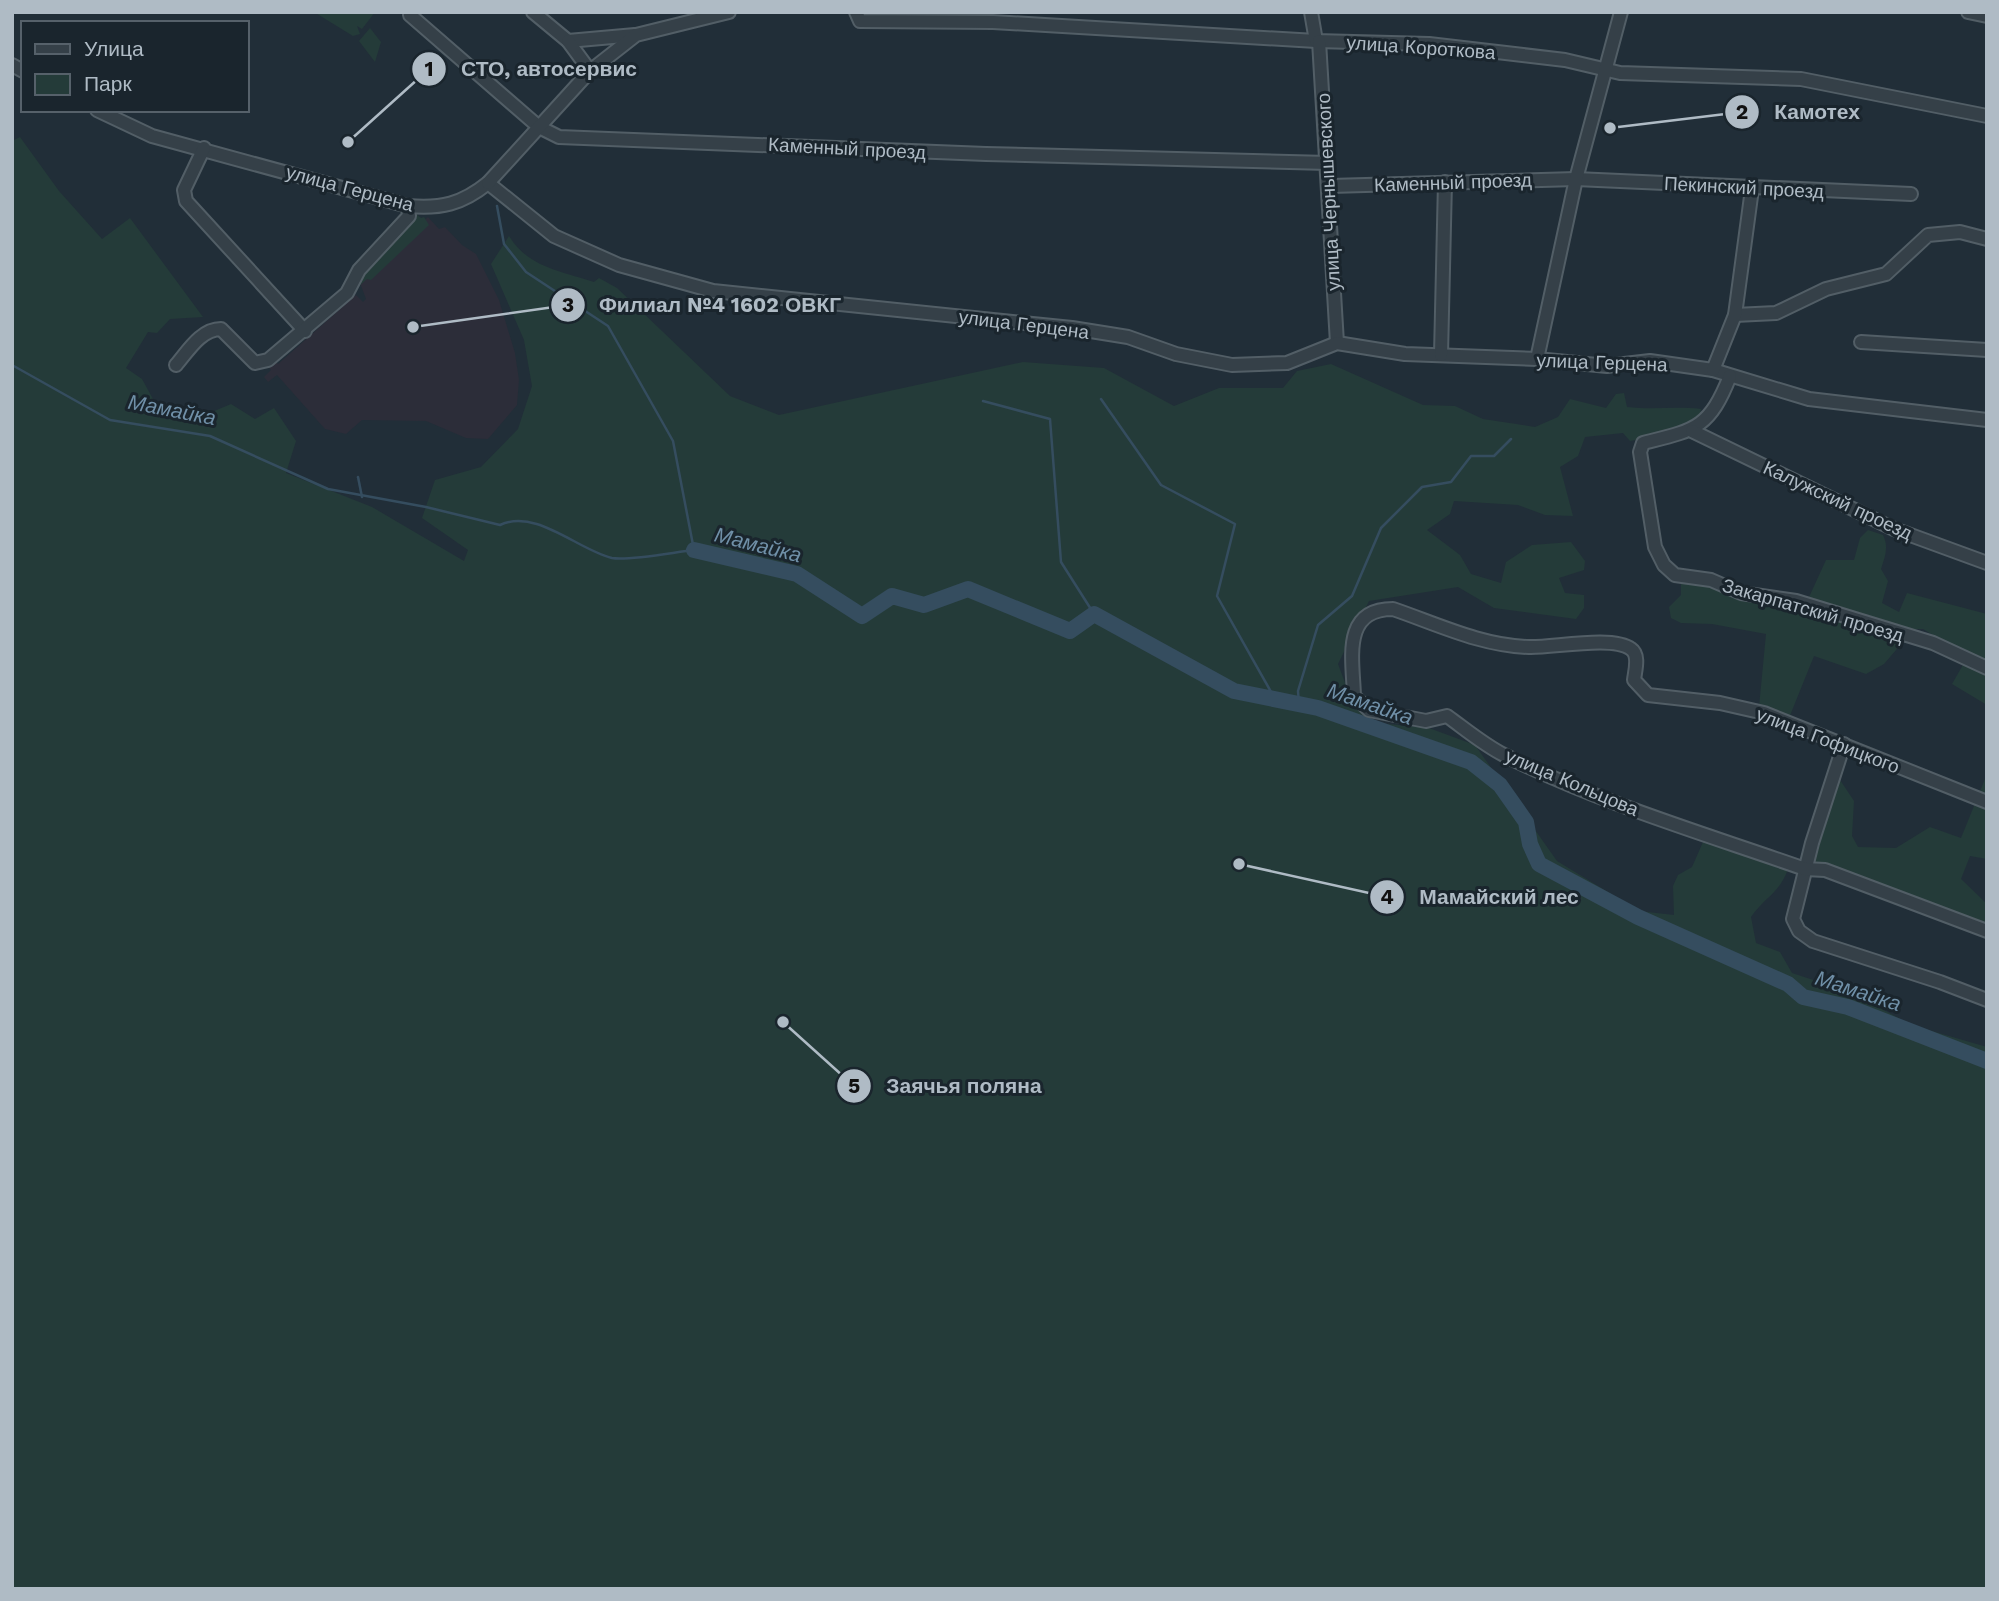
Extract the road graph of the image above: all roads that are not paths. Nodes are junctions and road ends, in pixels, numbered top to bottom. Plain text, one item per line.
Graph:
1 (533, 12) edge
2 (729, 12) edge
3 (856, 12) edge
4 (1311, 12) edge
5 (1621, 12) edge
6 (1968, 12) edge
7 (410, 15) dead end
8 (1987, 16) edge
9 (636, 35) junction
10 (568, 41) junction
11 (1318, 41) junction
12 (590, 71) junction
13 (1608, 71) junction
14 (101, 112) edge
15 (1987, 116) edge
16 (539, 127) junction
17 (204, 148) junction
18 (1328, 163) junction
19 (1576, 179) junction
20 (488, 183) junction
21 (1445, 183) junction
22 (1330, 186) junction
23 (1752, 189) junction
24 (1911, 194) dead end
25 (408, 206) junction
26 (1987, 239) edge
27 (1735, 315) junction
28 (305, 331) junction
29 (1861, 342) dead end
30 (1337, 343) junction
31 (1987, 350) edge
32 (1441, 355) junction
33 (1537, 359) junction
34 (176, 365) dead end
35 (1713, 370) junction
36 (1730, 376) junction
37 (1987, 420) edge
38 (1692, 431) junction
39 (1987, 563) edge
40 (1373, 612) joint
41 (1987, 668) edge
42 (1844, 744) junction
43 (1987, 802) edge
44 (1805, 869) junction
45 (1987, 931) edge
46 (1987, 1000) edge

1 - 10 street
2 - 9 street
3 - 11 street, улица Короткова
4 - 11 street, улица Чернышевского
5 - 13 street
6 - 8 street
7 - 16 street, Каменный проезд
9 - 10 street
9 - 12 street
10 - 12 street
11 - 13 street, улица Короткова
11 - 18 street, улица Чернышевского
12 - 16 street
13 - 15 street, улица Короткова
13 - 19 street
14 - 17 street, улица Герцена
16 - 18 street, Каменный проезд
16 - 20 street
17 - 25 street, улица Герцена
17 - 28 street
18 - 22 street, улица Чернышевского
19 - 21 street, Каменный проезд
19 - 23 street, Пекинский проезд
19 - 33 street
20 - 25 street, улица Герцена
20 - 30 street, улица Герцена
21 - 22 street, Каменный проезд
21 - 32 street
22 - 30 street, улица Чернышевского
23 - 24 street, Пекинский проезд
23 - 27 street
25 - 28 street
26 - 27 street
27 - 35 street
28 - 34 street
29 - 31 street
30 - 32 street, улица Герцена
32 - 33 street, улица Герцена
33 - 35 street, улица Герцена
35 - 36 street, улица Герцена
36 - 37 street, улица Герцена
36 - 38 street
38 - 39 street, Калужский проезд
38 - 41 street, Закарпатский проезд
40 - 42 street, улица Гофицкого
40 - 44 street, улица Кольцова
42 - 43 street, улица Гофицкого
42 - 44 street
44 - 45 street, улица Кольцова
44 - 46 street

